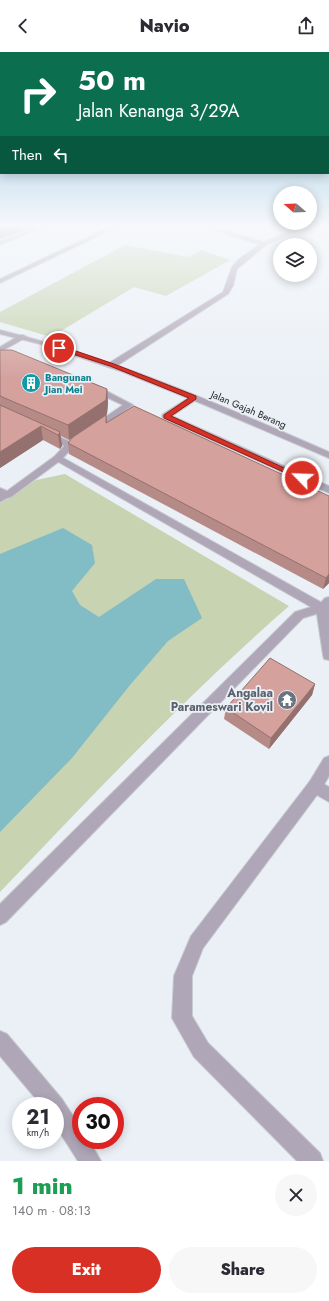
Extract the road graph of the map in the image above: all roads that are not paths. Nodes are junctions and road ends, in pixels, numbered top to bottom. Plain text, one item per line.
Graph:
1 (232, 277) edge
2 (0, 332) edge
3 (23, 337) junction
4 (0, 350) edge
5 (112, 365) junction
6 (81, 381) edge
7 (193, 398) junction
8 (35, 429) edge
9 (70, 445) junction
10 (329, 455) edge
11 (58, 458) junction
12 (329, 490) edge
13 (2, 495) edge
14 (325, 604) edge
15 (329, 655) edge
16 (329, 763) edge
17 (322, 790) edge
18 (0, 916) edge
19 (0, 1040) edge
20 (48, 1097) edge
21 (64, 1120) edge
22 (90, 1161) edge
23 (312, 1161) edge

1 - 5 street
2 - 3 street, Jalan Gajah Berang
3 - 4 street
3 - 5 street, Jalan Gajah Berang
5 - 7 street, Jalan Gajah Berang
6 - 9 street
7 - 10 street, Jalan Gajah Berang
7 - 12 street
8 - 9 street
9 - 11 street
11 - 13 street
11 - 14 street
14 - 15 street
14 - 18 street
16 - 17 street
17 - 23 street
19 - 20 street
21 - 22 street

